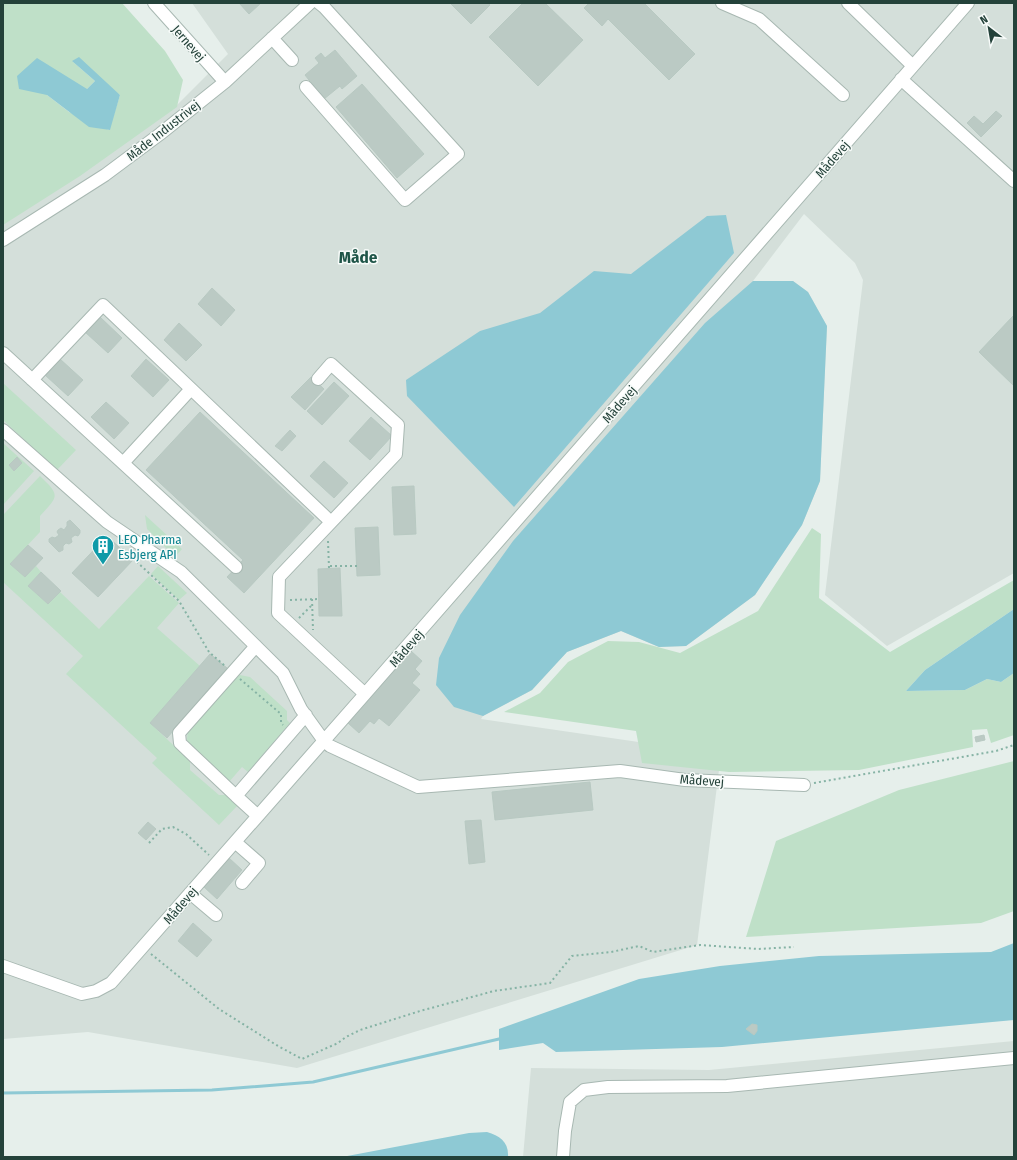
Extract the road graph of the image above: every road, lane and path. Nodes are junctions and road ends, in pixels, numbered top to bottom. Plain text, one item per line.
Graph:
1 (154, 3) edge
2 (310, 3) edge
3 (319, 3) edge
4 (722, 3) edge
5 (848, 3) edge
6 (968, 3) edge
7 (272, 38) junction
8 (292, 60) dead end
9 (913, 66) junction
10 (901, 79) junction
11 (225, 82) junction
12 (306, 87) dead end
13 (843, 95) dead end
14 (1014, 181) edge
15 (3, 240) edge
16 (3, 353) edge
17 (318, 379) dead end
18 (32, 380) junction
19 (191, 389) junction
20 (3, 430) edge
21 (122, 463) junction
22 (330, 523) junction
23 (122, 550) dead end
24 (356, 566) dead end
25 (236, 567) dead end
26 (312, 599) junction
27 (319, 599) dead end
28 (279, 601) junction
29 (312, 605) junction
30 (292, 625) junction
31 (314, 644) junction
32 (256, 646) junction
33 (233, 672) junction
34 (365, 694) junction
35 (306, 715) junction
36 (286, 728) dead end
37 (324, 741) junction
38 (1014, 745) edge
39 (804, 785) joint
40 (236, 796) junction
41 (258, 816) junction
42 (235, 842) junction
43 (149, 843) dead end
44 (218, 862) junction
45 (242, 883) dead end
46 (190, 893) junction
47 (216, 915) dead end
48 (143, 947) junction
49 (794, 947) dead end
50 (3, 966) edge
51 (1014, 1058) edge
52 (563, 1157) edge

1 - 11 street, Jernevej
2 - 7 street, Måde Industrivej
3 - 12 street
4 - 13 street
5 - 9 street
6 - 9 street, Mådevej
7 - 8 street
7 - 11 street, Måde Industrivej
9 - 10 street, Mådevej
10 - 14 street
10 - 34 street, Mådevej
11 - 15 street, Måde Industrivej
16 - 18 street
17 - 22 street
18 - 19 street
18 - 21 street
19 - 21 street
19 - 22 street
20 - 32 street
21 - 25 street
22 - 24 path
22 - 28 street
23 - 33 path
26 - 27 path
26 - 28 path
26 - 29 path
28 - 30 street
29 - 30 path
29 - 31 path
30 - 31 street
31 - 34 street
32 - 33 street
32 - 35 street
33 - 36 path
33 - 40 street
34 - 37 street, Mådevej
35 - 37 street
35 - 40 street
37 - 39 street, Mådevej
37 - 41 street, Mådevej
38 - 39 path
40 - 41 street
41 - 42 street, Mådevej
42 - 44 street, Mådevej
42 - 45 street
43 - 44 path
44 - 46 street, Mådevej
46 - 47 street
46 - 48 street, Mådevej
48 - 49 path
48 - 50 street, Mådevej
51 - 52 street

